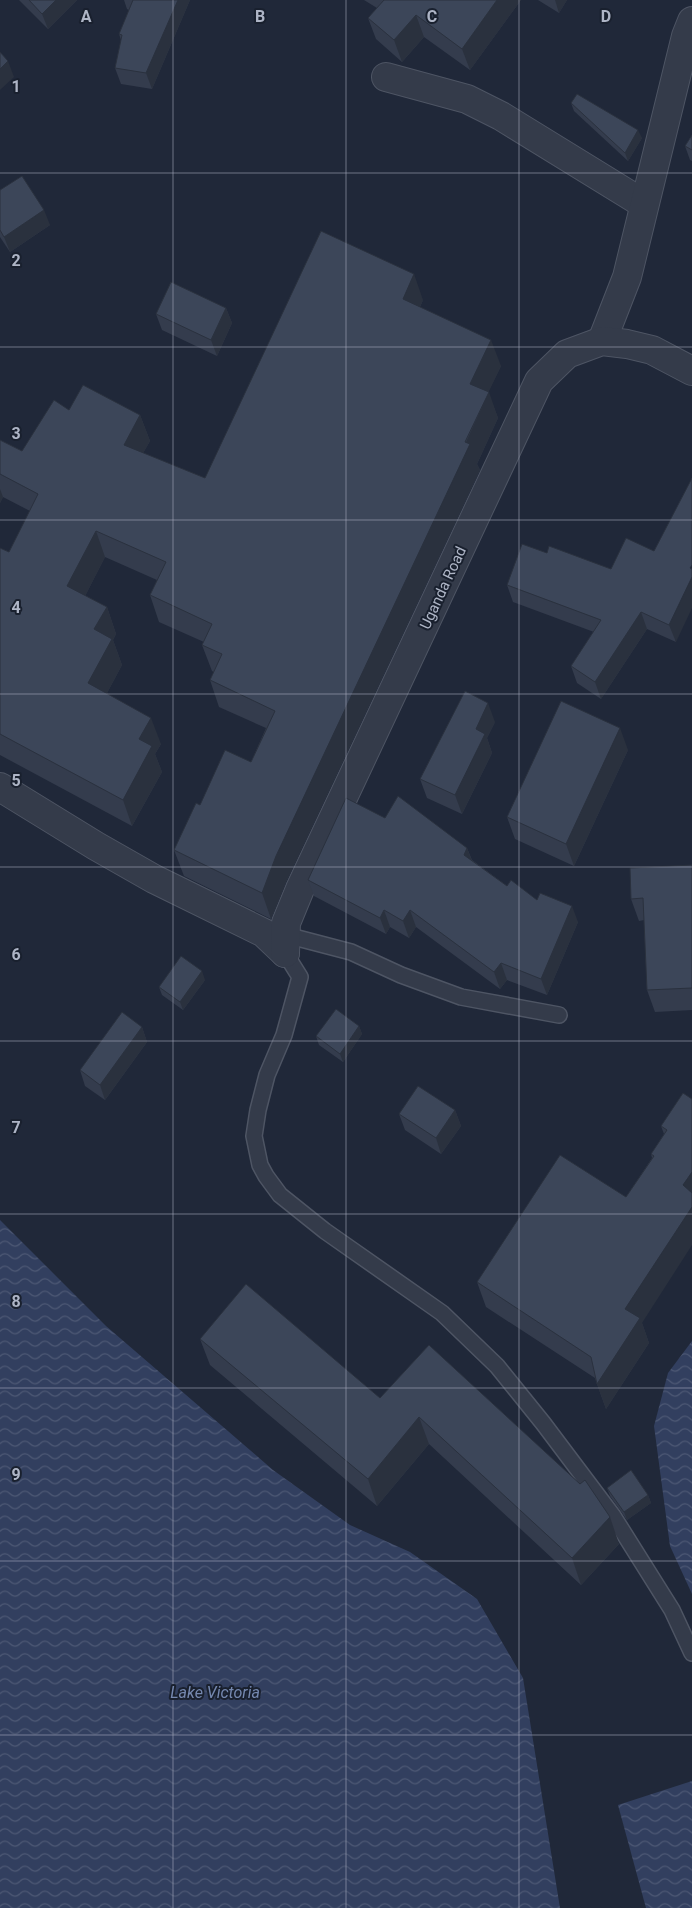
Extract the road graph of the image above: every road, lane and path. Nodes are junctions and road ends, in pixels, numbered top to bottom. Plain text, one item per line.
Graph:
1 (692, 21) edge
2 (386, 77) dead end
3 (644, 204) junction
4 (602, 342) junction
5 (692, 371) edge
6 (0, 787) edge
7 (286, 944) junction
8 (559, 1015) dead end
9 (692, 1653) edge

1 - 3 street
2 - 3 street
3 - 4 street
4 - 5 street, Uganda Road
4 - 7 street, Uganda Road
6 - 7 street
7 - 8 lane
7 - 9 lane

